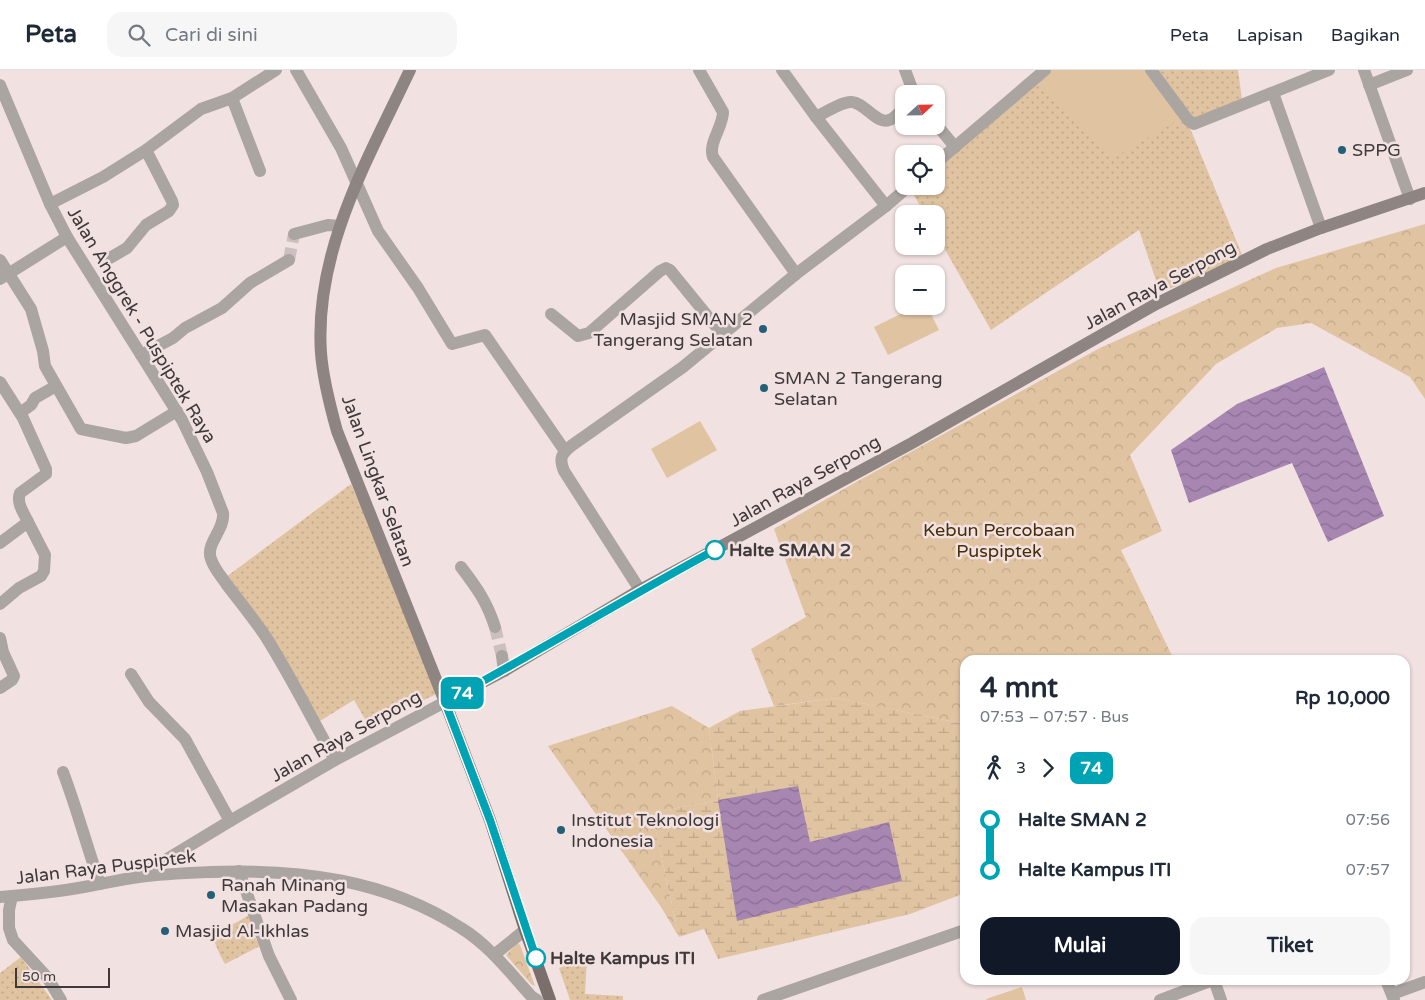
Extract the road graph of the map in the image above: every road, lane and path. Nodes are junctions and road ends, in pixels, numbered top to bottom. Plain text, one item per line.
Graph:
1 (276, 70) edge
2 (296, 70) edge
3 (410, 70) edge
4 (699, 70) edge
5 (782, 70) edge
6 (905, 70) edge
7 (1045, 70) edge
8 (1150, 70) edge
9 (1329, 70) edge
10 (1364, 70) edge
11 (1407, 70) edge
12 (911, 85) edge
13 (1369, 86) junction
14 (2, 91) edge
15 (1273, 93) junction
16 (232, 98) junction
17 (895, 116) edge
18 (816, 117) junction
19 (945, 135) edge
20 (955, 147) junction
21 (146, 150) junction
22 (945, 155) edge
23 (260, 171) dead end
24 (356, 185) junction
25 (1425, 193) edge
26 (899, 195) edge
27 (1410, 198) junction
28 (50, 204) junction
29 (886, 206) junction
30 (340, 226) junction
31 (1321, 228) junction
32 (294, 234) dead end
33 (67, 237) junction
34 (0, 260) edge
35 (289, 260) dead end
36 (102, 262) dead end
37 (796, 274) junction
38 (4, 276) edge
39 (551, 314) dead end
40 (723, 335) junction
41 (142, 355) junction
42 (0, 382) edge
43 (56, 386) junction
44 (177, 411) junction
45 (20, 413) junction
46 (565, 451) junction
47 (28, 522) junction
48 (0, 542) edge
49 (461, 567) dead end
50 (640, 590) junction
51 (0, 604) edge
52 (495, 628) tunnel mouth
53 (0, 638) edge
54 (502, 656) tunnel mouth
55 (504, 670) junction
56 (131, 674) dead end
57 (0, 688) edge
58 (445, 702) junction
59 (335, 760) junction
60 (63, 772) dead end
61 (230, 821) junction
62 (240, 871) junction
63 (138, 877) junction
64 (100, 884) junction
65 (6, 896) edge
66 (525, 930) junction
67 (960, 932) edge
68 (494, 955) junction
69 (1425, 982) edge
70 (1200, 985) edge
71 (1215, 985) edge
72 (1388, 985) edge
73 (1393, 997) edge
74 (61, 1000) edge
75 (291, 1000) edge
76 (537, 1000) edge
77 (550, 1000) edge
78 (763, 1000) edge
79 (1160, 1000) edge
80 (1221, 1000) edge

1 - 16 street
2 - 24 street
3 - 24 main road, Jalan Lingkar Selatan
4 - 37 street
5 - 18 street
6 - 12 street
7 - 20 street
8 - 15 street
9 - 15 street
10 - 13 street
11 - 13 street
13 - 27 street
14 - 28 street, Jalan Anggrek - Puspiptek Raya
15 - 31 street
16 - 21 street
16 - 23 street
17 - 18 street
18 - 29 street
19 - 20 street
20 - 22 street
21 - 28 street
21 - 36 street
24 - 30 main road, Jalan Lingkar Selatan
24 - 46 street
25 - 27 main road, Jalan Raya Serpong
26 - 29 street
27 - 31 main road, Jalan Raya Serpong
28 - 33 street, Jalan Anggrek - Puspiptek Raya
29 - 37 street
30 - 32 street
30 - 58 main road, Jalan Lingkar Selatan
31 - 50 main road, Jalan Raya Serpong
33 - 38 street
33 - 41 street, Jalan Anggrek - Puspiptek Raya
34 - 38 street
35 - 41 street
37 - 40 street
38 - 43 street
39 - 40 street
40 - 46 street
41 - 44 street, Jalan Anggrek - Puspiptek Raya
42 - 45 street
43 - 44 street
43 - 45 street
44 - 59 street, Jalan Anggrek - Puspiptek Raya
45 - 47 street
46 - 50 street
47 - 48 street
47 - 51 street
49 - 52 street
50 - 55 main road, Jalan Raya Serpong
53 - 57 street
54 - 55 street
55 - 58 main road, Jalan Raya Serpong
56 - 61 street
58 - 59 street, Jalan Raya Serpong
58 - 66 main road
59 - 61 street, Jalan Raya Serpong
60 - 64 street
61 - 63 street, Jalan Raya Serpong
62 - 63 street, Jalan Raya Puspiptek
62 - 68 street, Jalan Raya Puspiptek
62 - 75 street
63 - 64 street, Jalan Raya Puspiptek
64 - 65 street, Jalan Raya Puspiptek
65 - 74 street
66 - 68 street
66 - 77 main road
67 - 78 street
68 - 76 street, Jalan Raya Puspiptek
69 - 73 street
70 - 79 street
71 - 80 street
72 - 73 street

